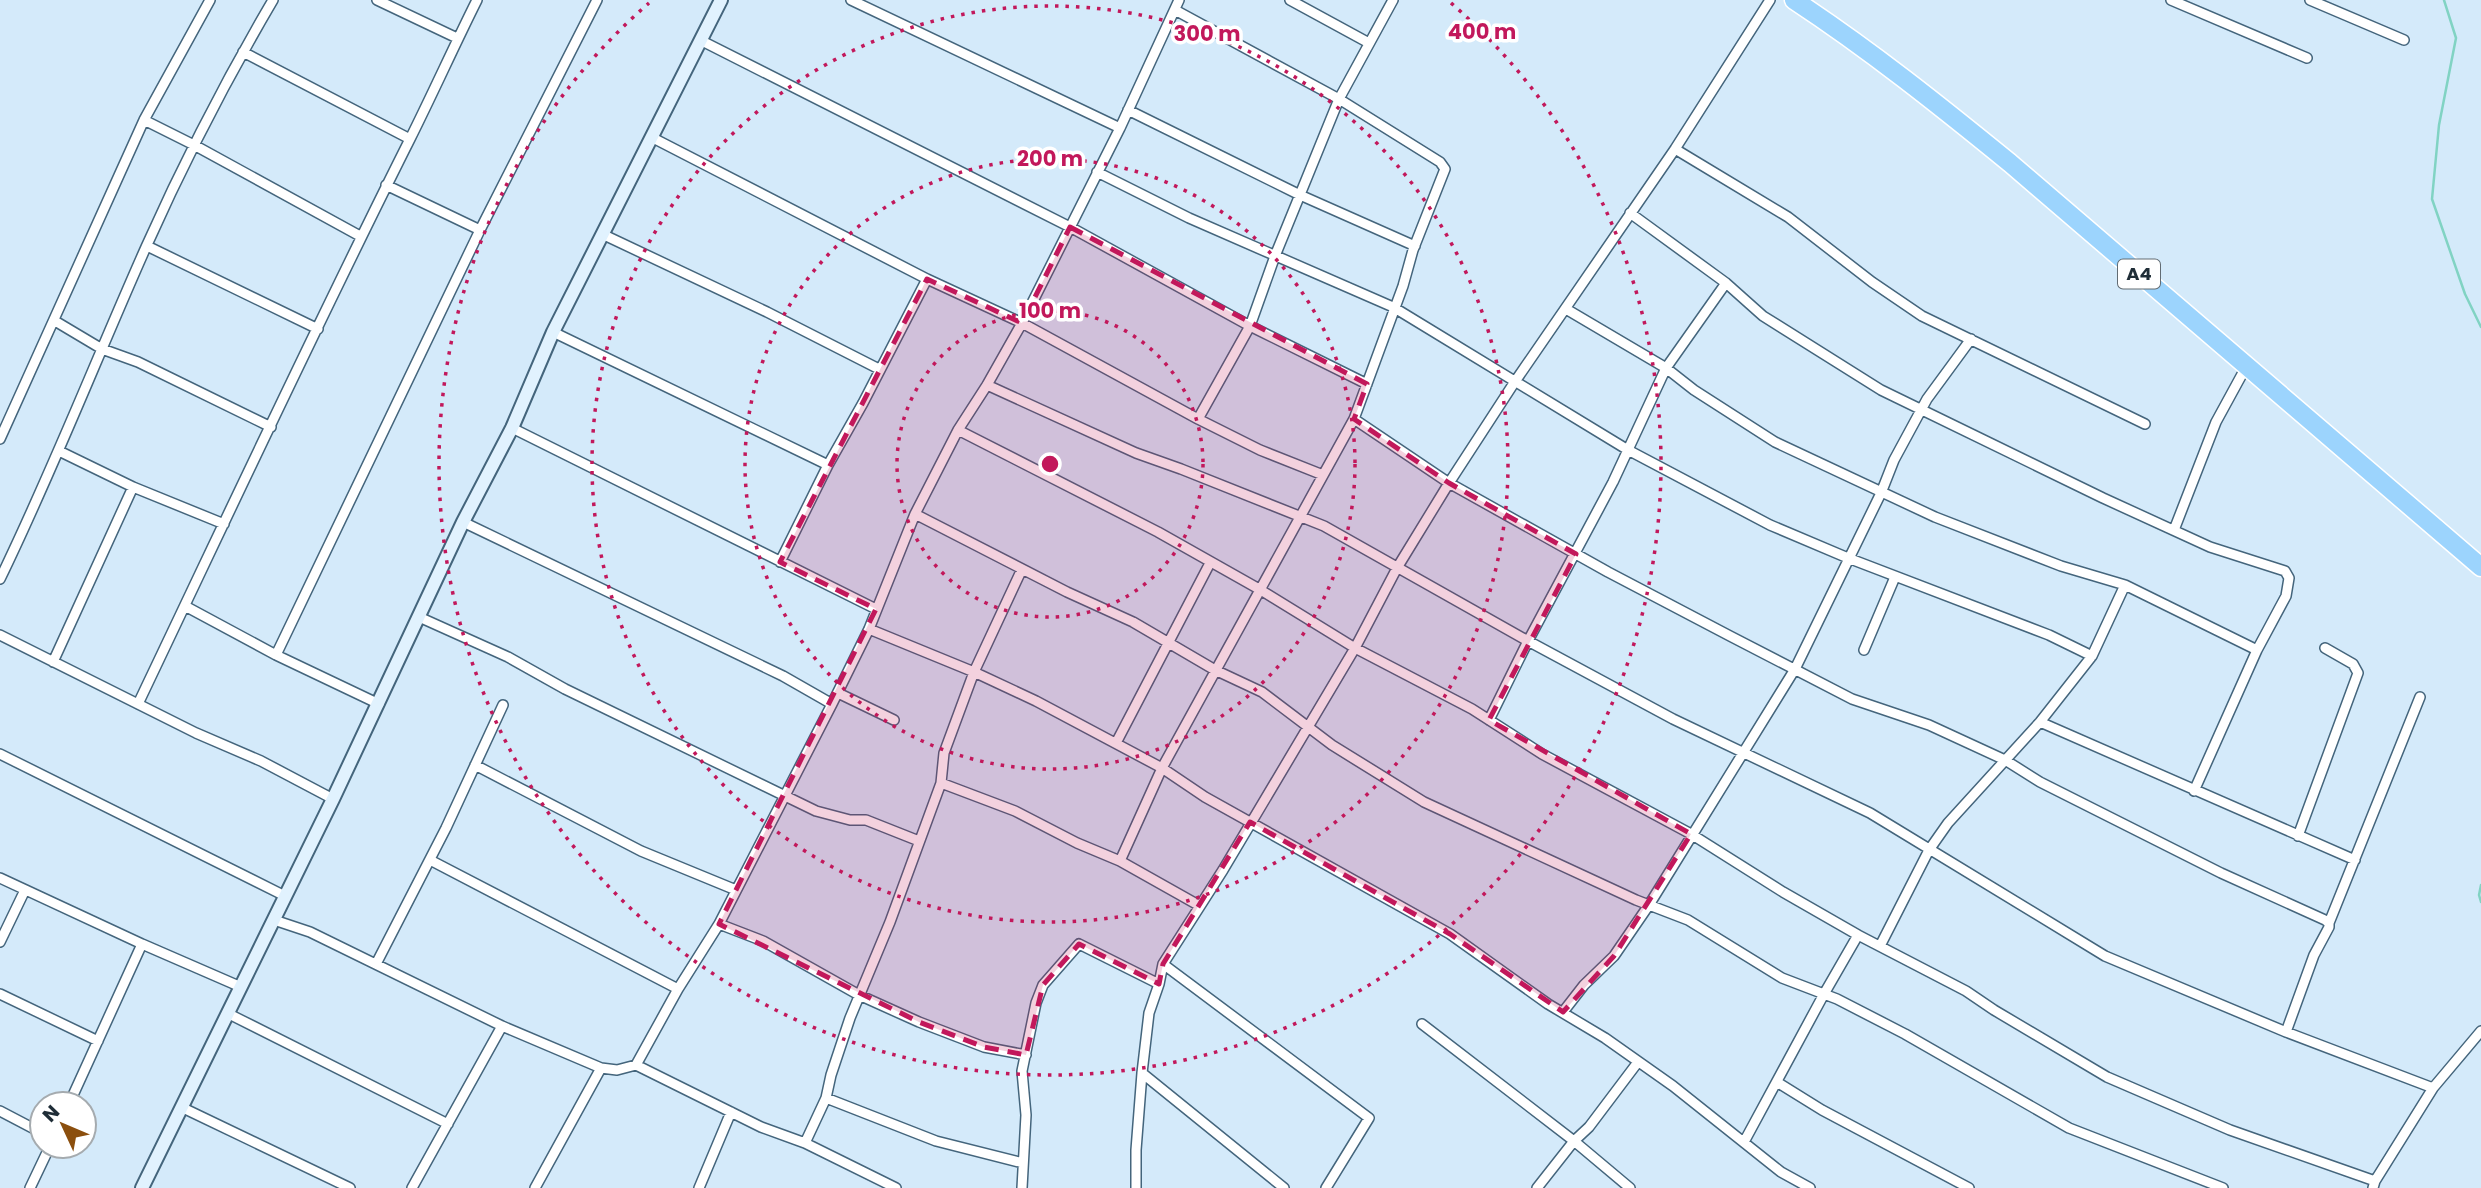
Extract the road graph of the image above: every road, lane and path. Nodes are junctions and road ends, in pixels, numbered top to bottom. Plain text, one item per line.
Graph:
1 (210, 0) edge
2 (272, 0) edge
3 (377, 0) edge
4 (477, 0) edge
5 (597, 0) edge
6 (721, 0) edge
7 (851, 0) edge
8 (1179, 0) edge
9 (1290, 0) edge
10 (1393, 0) edge
11 (1770, 0) edge
12 (1794, 0) edge
13 (2171, 0) edge
14 (2310, 0) edge
15 (1175, 10) junction
16 (457, 38) junction
17 (2404, 40) dead end
18 (702, 41) junction
19 (1369, 43) junction
20 (243, 52) junction
21 (2307, 58) dead end
22 (1339, 99) junction
23 (1128, 110) junction
24 (144, 120) junction
25 (1120, 128) junction
26 (653, 138) junction
27 (410, 139) junction
28 (194, 145) junction
29 (1675, 149) junction
30 (1097, 172) junction
31 (386, 185) junction
32 (1300, 195) junction
33 (1630, 213) junction
34 (1070, 227) junction
35 (480, 230) junction
36 (602, 234) junction
37 (360, 236) junction
38 (147, 246) junction
39 (1415, 246) junction
40 (1275, 257) junction
41 (927, 279) junction
42 (1726, 283) junction
43 (1393, 307) junction
44 (1566, 309) junction
45 (55, 321) junction
46 (1021, 323) junction
47 (1250, 326) junction
48 (318, 330) junction
49 (553, 332) junction
50 (1971, 339) junction
51 (102, 349) junction
52 (2246, 367) junction
53 (1666, 368) junction
54 (879, 369) junction
55 (1514, 383) junction
56 (1367, 384) junction
57 (987, 385) junction
58 (1921, 410) junction
59 (1198, 419) junction
60 (1354, 419) junction
61 (2145, 424) dead end
62 (271, 426) junction
63 (512, 428) junction
64 (958, 430) junction
65 (0, 439) edge
66 (1628, 450) junction
67 (59, 451) junction
68 (828, 464) junction
69 (1323, 475) junction
70 (1449, 483) junction
71 (133, 487) junction
72 (1881, 493) junction
73 (915, 514) junction
74 (1302, 517) junction
75 (463, 522) junction
76 (224, 524) junction
77 (2174, 530) junction
78 (1576, 554) junction
79 (1848, 558) junction
80 (780, 562) junction
81 (1210, 563) junction
82 (2478, 564) edge
83 (1397, 568) junction
84 (1022, 569) junction
85 (1895, 577) junction
86 (0, 579) edge
87 (2125, 585) junction
88 (1259, 589) junction
89 (185, 606) junction
90 (876, 609) junction
91 (419, 617) junction
92 (869, 629) junction
93 (0, 635) edge
94 (1528, 641) junction
95 (1167, 642) junction
96 (2325, 648) dead end
97 (1355, 649) junction
98 (1864, 650) dead end
99 (2257, 650) junction
100 (276, 655) junction
101 (2092, 656) junction
102 (52, 662) junction
103 (1215, 670) junction
104 (1795, 670) junction
105 (974, 672) junction
106 (838, 693) junction
107 (2420, 697) dead end
108 (138, 704) junction
109 (379, 704) junction
110 (832, 704) junction
111 (503, 705) dead end
112 (894, 720) dead end
113 (1489, 720) junction
114 (2039, 722) junction
115 (1308, 725) junction
116 (1115, 743) junction
117 (1742, 753) junction
118 (0, 754) edge
119 (2005, 760) junction
120 (475, 765) junction
121 (1162, 768) junction
122 (941, 783) junction
123 (2194, 791) junction
124 (784, 796) junction
125 (333, 799) junction
126 (1250, 822) junction
127 (1691, 834) junction
128 (2298, 836) junction
129 (919, 841) junction
130 (1929, 850) junction
131 (430, 860) junction
132 (2354, 860) junction
133 (1121, 861) junction
134 (0, 878) edge
135 (25, 890) junction
136 (736, 890) junction
137 (285, 896) junction
138 (1649, 905) junction
139 (1200, 906) junction
140 (274, 920) junction
141 (2329, 923) junction
142 (719, 924) junction
143 (1858, 936) junction
144 (0, 942) edge
145 (142, 944) junction
146 (1880, 946) junction
147 (376, 964) junction
148 (1163, 964) junction
149 (1159, 984) junction
150 (241, 987) junction
151 (678, 989) junction
152 (0, 993) edge
153 (1824, 994) junction
154 (859, 995) junction
155 (1563, 1012) junction
156 (229, 1014) junction
157 (1422, 1024) dead end
158 (502, 1026) junction
159 (2481, 1031) edge
160 (2286, 1032) junction
161 (99, 1041) junction
162 (1026, 1055) junction
163 (1638, 1062) junction
164 (636, 1065) junction
165 (601, 1068) junction
166 (1142, 1073) junction
167 (1777, 1082) junction
168 (2433, 1088) junction
169 (76, 1090) edge
170 (826, 1098) junction
171 (181, 1107) junction
172 (0, 1111) edge
173 (731, 1112) junction
174 (448, 1124) junction
175 (28, 1126) edge
176 (1574, 1141) junction
177 (1744, 1142) junction
178 (805, 1143) junction
179 (43, 1160) edge
180 (1023, 1163) junction
181 (2374, 1184) edge
182 (30, 1188) edge
183 (142, 1188) edge
184 (350, 1188) edge
185 (412, 1188) edge
186 (535, 1188) edge
187 (699, 1188) edge
188 (896, 1188) edge
189 (1022, 1188) edge
190 (1136, 1188) edge
191 (1284, 1188) edge
192 (1326, 1188) edge
193 (1537, 1188) edge
194 (1630, 1188) edge
195 (1810, 1188) edge
196 (1969, 1188) edge
197 (2223, 1188) edge

1 - 24 street
2 - 20 street
3 - 16 street
4 - 16 street
5 - 35 street
6 - 18 street
7 - 25 street
8 - 15 street
9 - 19 street
10 - 19 street
11 - 29 street
12 - 52 highway, A4
13 - 21 street
14 - 17 street
15 - 22 street
15 - 23 street
16 - 27 street
18 - 26 street
18 - 34 street
19 - 22 street
20 - 27 street
20 - 28 street
22 - 32 street
22 - 39 street
23 - 25 street
23 - 32 street
24 - 28 street
24 - 45 street
25 - 30 street
26 - 36 street
26 - 41 street
27 - 31 street
28 - 37 street
28 - 38 street
29 - 33 street
29 - 50 street
30 - 34 street
30 - 40 street
31 - 35 street
31 - 37 street
32 - 39 street
32 - 40 street
33 - 42 street
33 - 44 street
34 - 46 street
34 - 47 street
35 - 100 street
36 - 49 street
36 - 54 street
37 - 48 street
38 - 48 street
38 - 51 street
39 - 43 street
40 - 43 street
40 - 47 street
41 - 46 street
41 - 54 street
42 - 53 street
42 - 58 street
43 - 55 street
43 - 56 street
44 - 53 street
44 - 55 street
45 - 51 street
45 - 65 street
46 - 57 street
46 - 59 street
47 - 56 street
47 - 59 street
48 - 62 street
49 - 63 street
49 - 68 street
50 - 58 street
50 - 61 street
51 - 62 street
51 - 67 street
52 - 77 street
52 - 82 highway, A4
53 - 66 street
53 - 72 street
54 - 68 street
55 - 66 street
55 - 70 street
56 - 60 street
57 - 64 street
57 - 74 street
58 - 72 street
58 - 77 street
59 - 69 street
60 - 69 street
60 - 70 street
62 - 76 street
63 - 75 street
63 - 80 street
64 - 73 street
64 - 81 street
66 - 78 street
66 - 79 street
67 - 71 street
67 - 86 street
68 - 80 street
69 - 74 street
70 - 78 street
70 - 83 street
71 - 76 street
71 - 102 street
72 - 79 street
72 - 87 street
73 - 84 street
73 - 90 street
74 - 83 street
74 - 88 street
75 - 91 street
75 - 110 street
76 - 89 street
77 - 99 street
78 - 94 street
78 - 104 street
79 - 85 street
79 - 104 street
80 - 90 street
81 - 88 street
81 - 95 street
83 - 94 street
83 - 97 street
84 - 95 street
84 - 105 street
85 - 98 street
85 - 101 street
87 - 99 street
87 - 101 street
88 - 97 street
88 - 103 street
89 - 100 street
89 - 108 street
90 - 92 street
91 - 109 street
91 - 124 street
92 - 105 street
92 - 106 street
93 - 102 street
94 - 113 street
94 - 117 street
95 - 103 street
95 - 116 street
96 - 128 street
97 - 113 street
97 - 115 street
99 - 123 street
100 - 109 street
101 - 114 street
102 - 108 street
103 - 115 street
103 - 121 street
104 - 117 street
104 - 119 street
105 - 116 street
105 - 122 street
106 - 110 street
106 - 112 street
107 - 132 street
108 - 125 street
109 - 125 street
110 - 124 street
111 - 120 street
113 - 127 street
114 - 119 street
114 - 123 street
115 - 126 street
115 - 138 street
116 - 121 street
117 - 127 street
117 - 130 street
118 - 137 street
119 - 130 street
119 - 141 street
120 - 131 street
120 - 136 street
121 - 126 street
121 - 133 street
122 - 129 street
122 - 133 street
123 - 128 street
124 - 129 street
124 - 136 street
125 - 137 street
126 - 139 street
126 - 155 street
127 - 138 street
127 - 143 street
128 - 132 street
129 - 154 street
130 - 146 street
130 - 160 street
131 - 147 street
131 - 151 street
132 - 141 street
133 - 139 street
134 - 135 street
135 - 144 street
135 - 145 street
136 - 142 street
137 - 140 street
138 - 153 street
138 - 155 street
139 - 148 street
140 - 147 street
140 - 150 street
141 - 160 street
142 - 151 street
142 - 154 street
143 - 146 street
143 - 153 street
145 - 150 street
145 - 161 street
146 - 181 street
147 - 158 street
148 - 149 street
148 - 192 street
149 - 162 street
149 - 166 street
150 - 156 street
151 - 164 street
152 - 161 street
153 - 167 street
153 - 197 street
154 - 162 street
154 - 170 street
155 - 163 street
156 - 171 street
156 - 174 street
157 - 176 street
158 - 165 street
158 - 174 street
159 - 168 street
160 - 168 street
161 - 169 street
162 - 180 street
163 - 176 street
163 - 177 street
164 - 165 street
164 - 173 street
165 - 186 street
166 - 190 street
166 - 191 street
167 - 177 street
167 - 196 street
168 - 181 street
170 - 178 street
170 - 180 street
171 - 183 street
171 - 184 street
172 - 175 street
173 - 178 street
173 - 187 street
174 - 185 street
176 - 193 street
176 - 194 street
177 - 195 street
178 - 188 street
179 - 182 street
180 - 189 street

